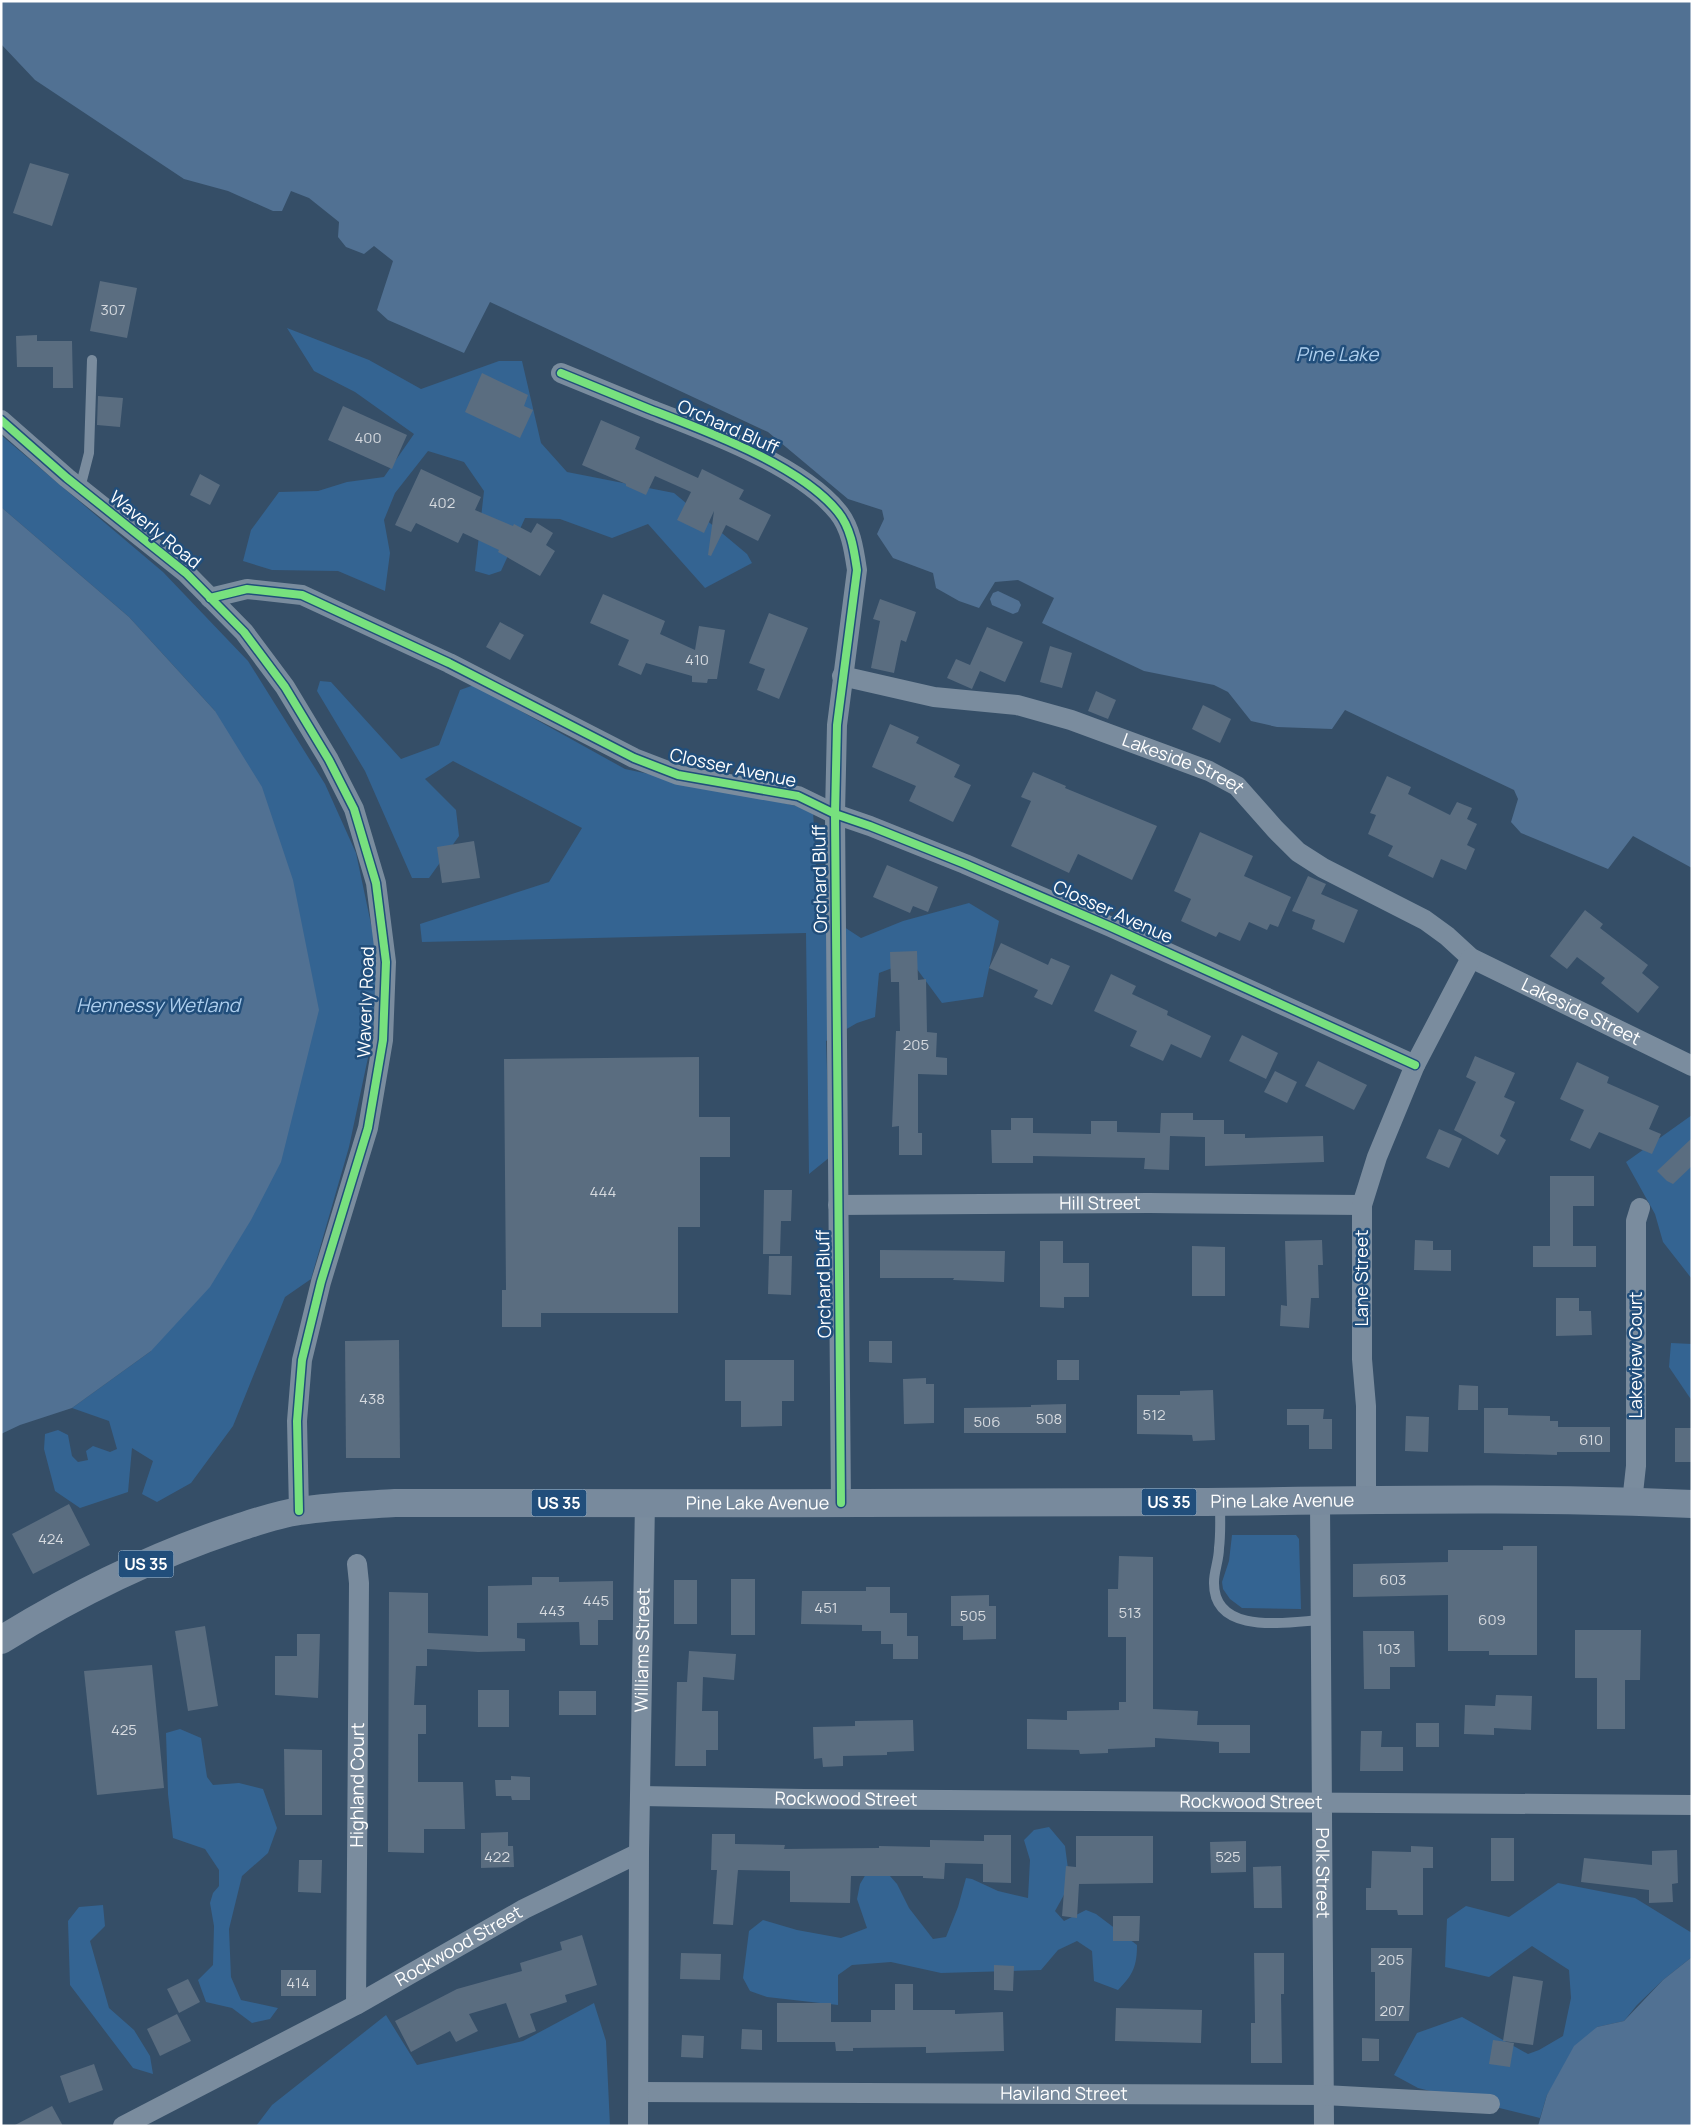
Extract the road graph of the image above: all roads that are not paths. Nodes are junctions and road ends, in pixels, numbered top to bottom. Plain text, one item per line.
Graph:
1 (92, 360) dead end
2 (561, 373) dead end
3 (1, 420) edge
4 (80, 488) junction
5 (210, 598) junction
6 (842, 676) junction
7 (835, 814) junction
8 (1471, 958) junction
9 (1415, 1065) junction
10 (1692, 1066) edge
11 (1362, 1205) junction
12 (838, 1206) junction
13 (1640, 1208) dead end
14 (1366, 1500) junction
15 (1220, 1501) junction
16 (1320, 1501) junction
17 (645, 1502) junction
18 (1632, 1502) junction
19 (841, 1503) junction
20 (1692, 1504) edge
21 (300, 1511) junction
22 (357, 1564) dead end
23 (1321, 1620) junction
24 (4, 1634) edge
25 (641, 1796) junction
26 (1323, 1801) junction
27 (1692, 1805) edge
28 (639, 1853) junction
29 (356, 2005) junction
30 (639, 2092) junction
31 (1324, 2094) junction
32 (1490, 2104) dead end
33 (123, 2126) edge
34 (638, 2126) edge
35 (1324, 2126) edge

1 - 4 lane
2 - 6 street, Orchard Bluff
3 - 4 street, Waverly Road
4 - 5 street, Waverly Road
5 - 7 street, Closser Avenue
5 - 21 street, Waverly Road
6 - 7 street, Orchard Bluff
6 - 8 street, Lakeside Street
7 - 9 street, Closser Avenue
7 - 12 street, Orchard Bluff
8 - 9 street
8 - 10 street, Lakeside Street
9 - 11 street, Lane Street
11 - 12 street, Hill Street
11 - 14 street, Lane Street
12 - 19 street, Orchard Bluff
13 - 18 street, Lakeview Court
14 - 16 main road, Pine Lake Avenue / US 35
14 - 18 main road, Pine Lake Avenue / US 35
15 - 16 main road, Pine Lake Avenue / US 35
15 - 19 main road, Pine Lake Avenue / US 35
15 - 23 lane
16 - 23 street, Polk Street
17 - 19 main road, Pine Lake Avenue / US 35
17 - 21 main road, Pine Lake Avenue / US 35
17 - 25 street, Williams Street
18 - 20 main road, Pine Lake Avenue / US 35
21 - 24 main road, Pine Lake Avenue / US 35
22 - 29 street, Highland Court
23 - 26 street, Polk Street
25 - 26 street, Rockwood Street
25 - 28 street
26 - 27 street, Rockwood Street
26 - 31 street, Polk Street
28 - 29 street, Rockwood Street
28 - 30 street
29 - 33 street, Rockwood Street
30 - 31 street, Haviland Street
30 - 34 street
31 - 32 street, Haviland Street
31 - 35 street, Polk Street

